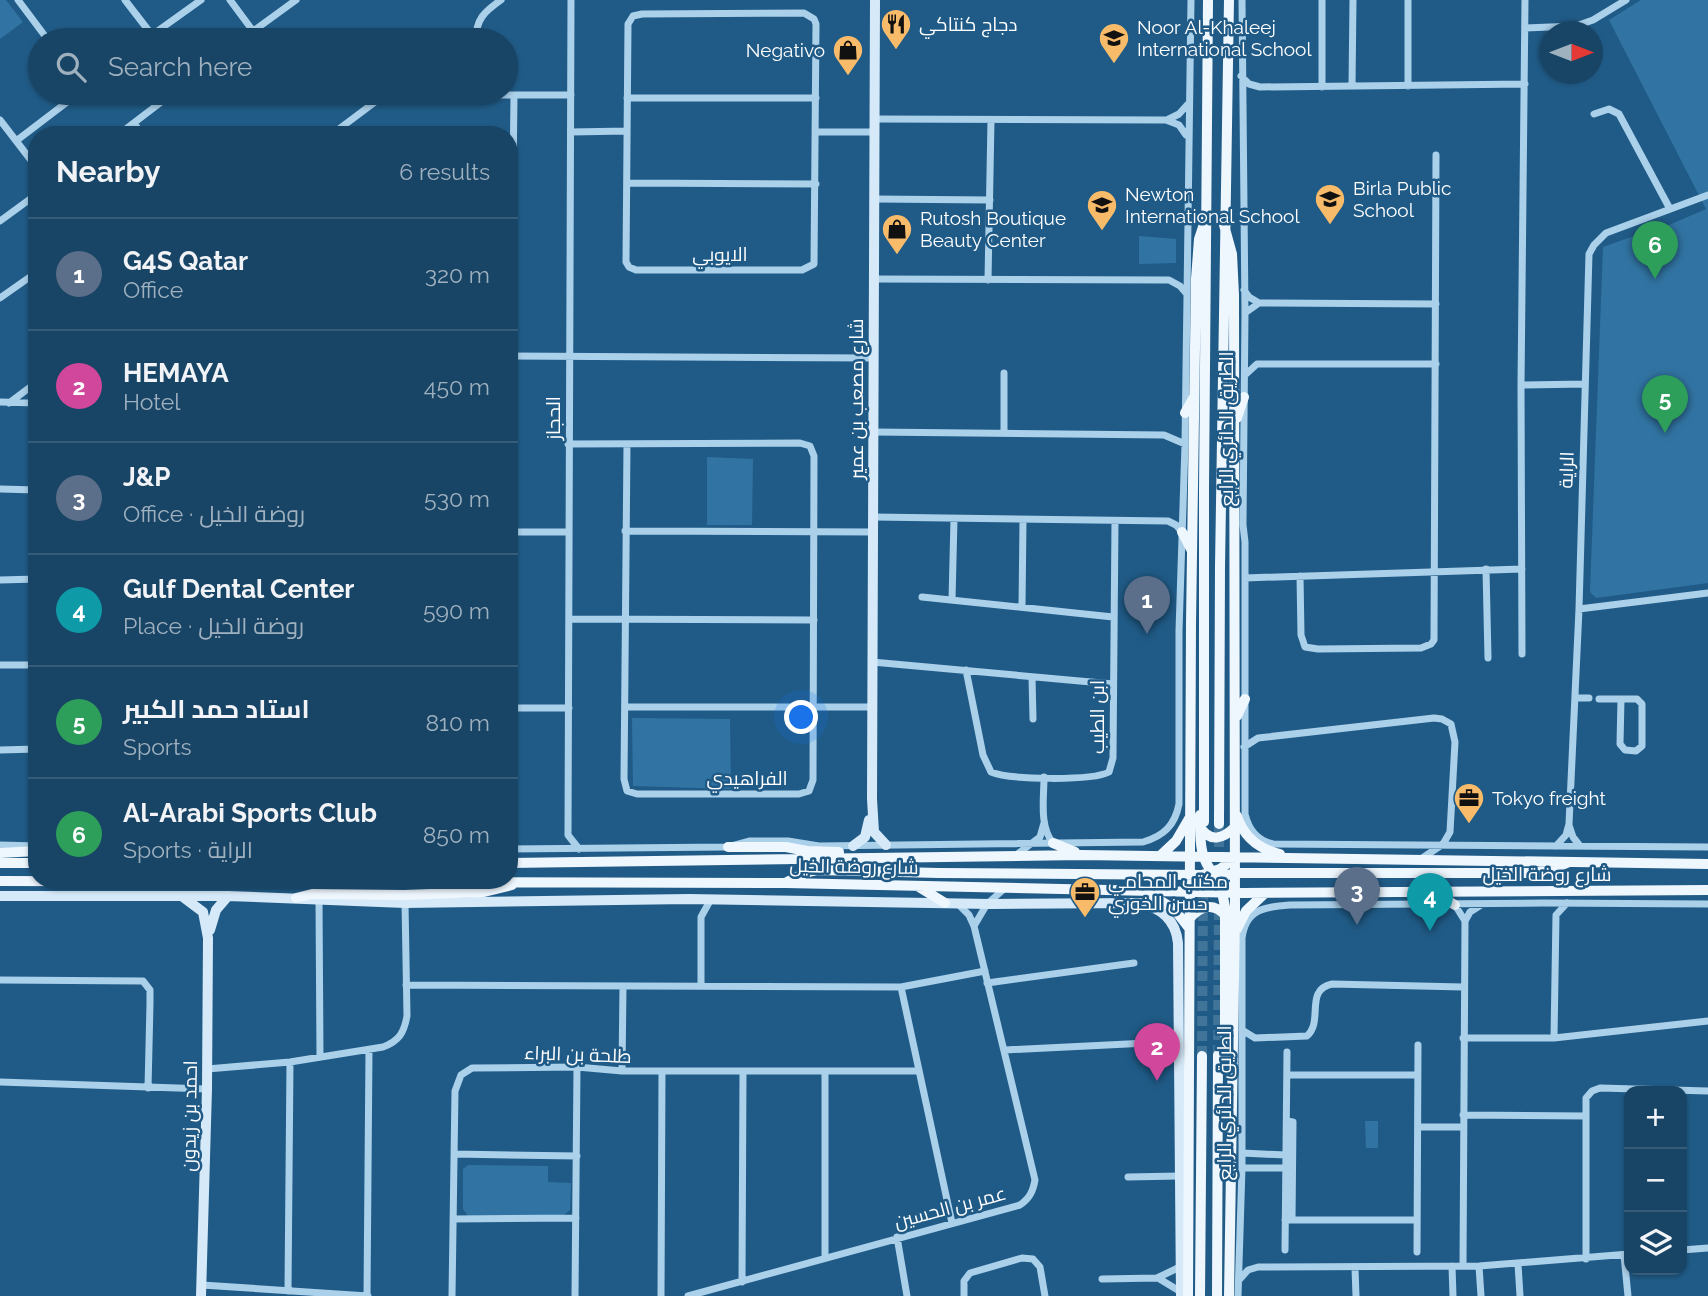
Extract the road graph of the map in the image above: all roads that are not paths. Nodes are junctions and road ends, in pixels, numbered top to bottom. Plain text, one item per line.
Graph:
1 (18, 0) edge
2 (125, 0) edge
3 (201, 0) edge
4 (230, 0) edge
5 (296, 0) edge
6 (501, 0) edge
7 (571, 0) edge
8 (875, 0) edge
9 (1191, 0) edge
10 (1208, 0) edge
11 (1229, 0) edge
12 (1242, 0) edge
13 (1322, 0) edge
14 (1353, 0) edge
15 (1408, 0) edge
16 (1525, 0) edge
17 (1621, 1) edge
18 (39, 28) edge
19 (142, 28) edge
20 (162, 28) edge
21 (251, 28) edge
22 (257, 28) edge
23 (477, 28) edge
24 (1525, 28) junction
25 (1241, 76) junction
26 (1525, 84) junction
27 (1352, 86) junction
28 (1408, 86) junction
29 (1260, 87) junction
30 (1322, 87) junction
31 (571, 95) junction
32 (518, 96) edge
33 (816, 98) junction
34 (627, 99) junction
35 (1241, 101) junction
36 (1188, 104) junction
37 (63, 105) edge
38 (157, 105) edge
39 (373, 105) edge
40 (514, 105) edge
41 (1594, 114) dead end
42 (0, 120) edge
43 (875, 120) junction
44 (991, 120) junction
45 (1166, 120) junction
46 (134, 123) junction
47 (36, 126) edge
48 (130, 126) edge
49 (136, 126) edge
50 (343, 126) edge
51 (513, 126) edge
52 (627, 131) junction
53 (28, 132) edge
54 (571, 132) junction
55 (816, 132) junction
56 (874, 132) junction
57 (1187, 137) junction
58 (16, 141) junction
59 (1436, 155) dead end
60 (28, 156) edge
61 (627, 183) junction
62 (816, 184) junction
63 (1708, 195) edge
64 (874, 200) junction
65 (990, 200) junction
66 (28, 201) edge
67 (1670, 209) junction
68 (1206, 218) junction
69 (0, 221) edge
70 (1224, 225) junction
71 (1187, 268) junction
72 (28, 278) edge
73 (873, 279) junction
74 (988, 280) junction
75 (1169, 281) junction
76 (1244, 290) junction
77 (1186, 293) junction
78 (0, 298) edge
79 (1259, 303) junction
80 (1436, 304) junction
81 (1245, 313) junction
82 (1244, 352) junction
83 (518, 356) edge
84 (569, 356) junction
85 (873, 358) junction
86 (1257, 364) junction
87 (1436, 364) junction
88 (1004, 373) dead end
89 (1244, 376) junction
90 (1585, 384) junction
91 (1521, 385) junction
92 (28, 389) edge
93 (1195, 394) junction
94 (1244, 397) junction
95 (0, 402) edge
96 (9, 403) junction
97 (28, 403) edge
98 (1184, 417) junction
99 (1234, 428) junction
100 (873, 432) junction
101 (1003, 433) junction
102 (1164, 435) junction
103 (568, 444) junction
104 (627, 444) junction
105 (1185, 444) junction
106 (0, 489) edge
107 (28, 490) edge
108 (1182, 509) junction
109 (873, 517) junction
110 (954, 519) junction
111 (1023, 520) junction
112 (1115, 521) junction
113 (1168, 521) junction
114 (625, 531) junction
115 (815, 531) junction
116 (518, 532) edge
117 (569, 532) junction
118 (873, 532) junction
119 (1182, 532) junction
120 (1235, 536) junction
121 (1245, 555) junction
122 (1194, 557) junction
123 (1486, 569) junction
124 (1522, 569) junction
125 (1435, 572) junction
126 (1300, 576) junction
127 (1245, 578) junction
128 (28, 579) edge
129 (0, 580) edge
130 (1708, 593) edge
131 (922, 597) dead end
132 (952, 600) junction
133 (1023, 607) junction
134 (1579, 609) junction
135 (1114, 617) junction
136 (569, 619) junction
137 (625, 619) junction
138 (814, 620) junction
139 (1522, 654) dead end
140 (1488, 658) dead end
141 (1191, 659) junction
142 (872, 662) junction
143 (0, 665) edge
144 (28, 665) edge
145 (966, 670) junction
146 (1032, 677) junction
147 (1113, 684) junction
148 (1575, 698) junction
149 (1589, 698) dead end
150 (1245, 699) joint
151 (1599, 699) dead end
152 (1621, 699) junction
153 (625, 707) junction
154 (814, 707) junction
155 (872, 707) junction
156 (518, 708) edge
157 (569, 708) junction
158 (1033, 719) dead end
159 (1239, 725) junction
160 (1258, 738) junction
161 (1244, 747) junction
162 (0, 750) edge
163 (28, 750) edge
164 (1044, 777) junction
165 (872, 799) junction
166 (1235, 803) junction
167 (1191, 814) junction
168 (1044, 819) junction
169 (1220, 824) tunnel mouth
170 (1569, 824) junction
171 (1202, 825) junction
172 (1235, 827) junction
173 (1450, 832) junction
174 (568, 835) junction
175 (1053, 843) junction
176 (1031, 844) junction
177 (0, 845) edge
178 (886, 845) junction
179 (853, 846) junction
180 (1556, 846) junction
181 (1580, 846) junction
182 (728, 847) junction
183 (1439, 847) junction
184 (1458, 847) junction
185 (1708, 847) edge
186 (28, 848) edge
187 (518, 849) edge
188 (555, 849) junction
189 (579, 849) junction
190 (28, 850) edge
191 (0, 853) edge
192 (1081, 855) junction
193 (1016, 856) junction
194 (1160, 856) junction
195 (1196, 857) junction
196 (890, 858) junction
197 (1235, 858) junction
198 (1293, 859) junction
199 (1421, 859) junction
200 (1570, 862) junction
201 (0, 863) edge
202 (28, 863) edge
203 (518, 863) edge
204 (1708, 864) edge
205 (1235, 873) junction
206 (1190, 875) junction
207 (1213, 876) junction
208 (0, 881) edge
209 (28, 881) edge
210 (518, 882) edge
211 (786, 883) junction
212 (917, 885) junction
213 (1009, 887) junction
214 (502, 889) edge
215 (1140, 890) junction
216 (1708, 890) edge
217 (1190, 891) junction
218 (1222, 892) junction
219 (1432, 892) junction
220 (1235, 893) junction
221 (1265, 893) junction
222 (0, 896) edge
223 (228, 896) junction
224 (182, 897) junction
225 (296, 898) junction
226 (319, 899) junction
227 (689, 899) junction
228 (710, 899) junction
229 (405, 903) junction
230 (951, 903) junction
231 (1544, 903) junction
232 (1567, 903) junction
233 (987, 904) junction
234 (1482, 904) junction
235 (1708, 904) edge
236 (1455, 905) junction
237 (1225, 915) junction
238 (1556, 915) junction
239 (701, 916) junction
240 (1465, 921) junction
241 (1190, 923) junction
242 (974, 926) junction
243 (1235, 935) junction
244 (208, 938) junction
245 (1134, 962) dead end
246 (985, 971) junction
247 (0, 980) edge
248 (988, 983) junction
249 (406, 985) junction
250 (623, 986) junction
251 (701, 986) junction
252 (901, 987) junction
253 (1463, 987) junction
254 (1189, 1021) junction
255 (1708, 1021) edge
256 (1242, 1030) junction
257 (1178, 1034) junction
258 (1255, 1038) junction
259 (1463, 1038) junction
260 (1554, 1038) junction
261 (1168, 1042) junction
262 (1418, 1045) dead end
263 (1242, 1049) junction
264 (369, 1050) junction
265 (1005, 1050) junction
266 (1178, 1050) junction
267 (1287, 1052) dead end
268 (1217, 1055) tunnel mouth
269 (1202, 1056) tunnel mouth
270 (320, 1057) junction
271 (289, 1062) junction
272 (577, 1067) junction
273 (208, 1069) junction
274 (622, 1071) junction
275 (919, 1071) junction
276 (662, 1072) junction
277 (744, 1072) junction
278 (825, 1072) junction
279 (1287, 1075) junction
280 (1418, 1075) junction
281 (1233, 1080) junction
282 (0, 1082) edge
283 (148, 1088) junction
284 (208, 1089) junction
285 (1708, 1091) edge
286 (1242, 1112) junction
287 (1463, 1115) junction
288 (1586, 1116) junction
289 (1287, 1121) junction
290 (1233, 1123) junction
291 (1418, 1127) junction
292 (1463, 1127) junction
293 (1242, 1153) junction
294 (454, 1154) junction
295 (1286, 1155) junction
296 (577, 1156) junction
297 (1241, 1168) junction
298 (1286, 1168) junction
299 (1129, 1177) dead end
300 (1179, 1177) junction
301 (1189, 1192) junction
302 (1230, 1201) junction
303 (1240, 1214) junction
304 (576, 1218) junction
305 (453, 1219) junction
306 (1289, 1220) junction
307 (1417, 1220) junction
308 (952, 1223) junction
309 (897, 1237) junction
310 (1707, 1248) edge
311 (1285, 1250) dead end
312 (1687, 1250) edge
313 (1417, 1252) dead end
314 (1239, 1254) junction
315 (1624, 1255) edge
316 (825, 1257) junction
317 (1586, 1259) junction
318 (1518, 1264) junction
319 (1182, 1266) junction
320 (1452, 1266) junction
321 (1463, 1266) junction
322 (1479, 1266) junction
323 (1258, 1267) junction
324 (1355, 1268) junction
325 (1627, 1275) edge
326 (1157, 1278) junction
327 (1102, 1279) dead end
328 (742, 1282) junction
329 (1238, 1282) junction
330 (202, 1284) junction
331 (288, 1291) junction
332 (1184, 1295) edge
333 (201, 1296) edge
334 (368, 1296) edge
335 (452, 1296) edge
336 (575, 1296) edge
337 (661, 1296) edge
338 (688, 1296) edge
339 (907, 1296) edge
340 (964, 1296) edge
341 (1045, 1296) edge
342 (1200, 1296) edge
343 (1217, 1296) edge
344 (1229, 1296) edge
345 (1238, 1296) edge
346 (1356, 1296) edge
347 (1453, 1296) edge
348 (1481, 1296) edge
349 (1520, 1296) edge
350 (1628, 1296) edge

1 - 18 street
2 - 19 street
3 - 20 street
4 - 21 street
5 - 22 street
6 - 23 street
7 - 31 street, الحجاز
8 - 43 street, شارع مصعب بن عمير
9 - 36 street
10 - 68 main road, الطريق الدائري الرابع
11 - 70 main road, الطريق الدائري الرابع
12 - 25 street, الطريق الدائري الرابع
13 - 30 street
14 - 27 street
15 - 28 street
16 - 24 street
17 - 24 street
24 - 26 street
25 - 29 street
25 - 35 street, الطريق الدائري الرابع
26 - 28 street
26 - 91 street
27 - 28 street
27 - 30 street
29 - 30 street
29 - 35 street
31 - 32 street
31 - 54 street, الحجاز
33 - 34 street
33 - 34 street, الايوبي
33 - 55 street, الايوبي
34 - 52 street, الايوبي
35 - 76 street, الطريق الدائري الرابع
36 - 45 street
36 - 57 street
37 - 47 street
38 - 46 street
39 - 50 street
40 - 51 street
41 - 67 street
42 - 58 street
43 - 44 street
43 - 56 street, شارع مصعب بن عمير
44 - 45 street
44 - 65 street
45 - 57 street
46 - 48 street
46 - 49 street
52 - 54 street
52 - 61 street, الايوبي
53 - 58 street
54 - 84 street, الحجاز
55 - 56 street
55 - 62 street, الايوبي
56 - 64 street, شارع مصعب بن عمير
57 - 71 street
58 - 60 street
59 - 80 street
61 - 62 street
61 - 62 street, الايوبي
63 - 67 street, الراية
64 - 65 street
64 - 73 street, شارع مصعب بن عمير
65 - 74 street
66 - 69 street
67 - 90 street, الراية
68 - 93 main road
68 - 171 main road, الطريق الدائري الرابع
70 - 99 main road
70 - 169 main road, الطريق الدائري الرابع
71 - 75 street
71 - 77 street
72 - 78 street
73 - 74 street
73 - 85 street, شارع مصعب بن عمير
74 - 75 street
75 - 77 street
76 - 79 street
76 - 81 street, الطريق الدائري الرابع
77 - 98 street
79 - 80 street
79 - 81 street
80 - 87 street
81 - 82 street, الطريق الدائري الرابع
82 - 86 street
82 - 89 street, الطريق الدائري الرابع
83 - 84 street
84 - 85 street
84 - 103 street, الحجاز
85 - 100 street, شارع مصعب بن عمير
86 - 87 street
86 - 89 street
87 - 125 street
88 - 101 street
89 - 94 street, الطريق الدائري الرابع
90 - 91 street
90 - 134 street, الراية
91 - 124 street
92 - 96 street
93 - 98 main road
93 - 122 main road
94 - 99 main road
94 - 121 street, الطريق الدائري الرابع
95 - 96 street
96 - 97 street
98 - 102 street
98 - 105 street
99 - 120 main road
100 - 101 street
100 - 109 street, شارع مصعب بن عمير
101 - 102 street
102 - 105 street
103 - 104 street, الفراهيدي
103 - 117 street, الحجاز
104 - 114 street, الفراهيدي
104 - 115 street, الفراهيدي
105 - 108 street
106 - 107 street
108 - 113 street
108 - 119 street
109 - 110 street
109 - 118 street, شارع مصعب بن عمير
110 - 111 street
110 - 132 street
111 - 112 street
111 - 133 street
112 - 113 street
112 - 135 street, ابن الطيب
113 - 119 street
114 - 115 street
114 - 137 street, الفراهيدي
115 - 118 street
115 - 138 street, الفراهيدي
116 - 117 street
117 - 136 street, الحجاز
118 - 142 street, شارع مصعب بن عمير
119 - 122 main road
119 - 175 street, شارع روضة الخيل
120 - 121 main road
120 - 159 main road
121 - 127 street, الطريق الدائري الرابع
122 - 141 main road
123 - 124 street
123 - 125 street
123 - 140 street
124 - 139 street
125 - 126 street
125 - 126 street
126 - 127 street
127 - 150 street, الطريق الدائري الرابع
128 - 129 street
130 - 134 street
131 - 132 street
132 - 133 street
133 - 135 street
134 - 148 street, الراية
135 - 147 street, ابن الطيب
136 - 137 street
136 - 157 street, الحجاز
137 - 138 street
137 - 153 street, الفراهيدي
138 - 154 street, الفراهيدي
141 - 167 main road
141 - 171 main road
142 - 145 street
142 - 155 street, شارع مصعب بن عمير
143 - 144 street
145 - 146 street
145 - 164 street, ابن الطيب
146 - 147 street
146 - 158 street
147 - 164 street, ابن الطيب
148 - 149 street
148 - 170 street, الراية
150 - 159 main road
151 - 152 street
152 - 152 street
153 - 154 street
153 - 154 street, الفراهيدي
154 - 155 street
155 - 165 street, شارع مصعب بن عمير
156 - 157 street
157 - 174 street, الحجاز
159 - 160 street
159 - 161 street
159 - 166 main road
160 - 161 street
160 - 173 street
161 - 183 street
162 - 163 street
164 - 168 street
165 - 178 street, شارع مصعب بن عمير
165 - 179 street, شارع مصعب بن عمير
166 - 172 main road
166 - 198 main road
167 - 194 main road
167 - 195 main road
168 - 175 street
168 - 176 street
170 - 180 street, الراية
170 - 181 street, الراية
171 - 172 main road
171 - 195 main road
172 - 197 main road
173 - 183 street
173 - 184 street
174 - 188 street
174 - 189 street
175 - 176 street, شارع روضة الخيل
175 - 192 main road
176 - 178 street, شارع روضة الخيل
176 - 193 street
177 - 186 street
178 - 179 street, شارع روضة الخيل
179 - 182 street, شارع روضة الخيل
180 - 181 street
180 - 184 street
181 - 185 street
182 - 189 street, شارع روضة الخيل
182 - 196 main road
183 - 184 street
183 - 199 street
187 - 188 street, شارع روضة الخيل
188 - 189 street, شارع روضة الخيل
190 - 191 main road
192 - 193 main road, شارع روضة الخيل
192 - 194 main road, شارع روضة الخيل
193 - 196 main road, شارع روضة الخيل
194 - 195 main road, شارع روضة الخيل
195 - 197 main road, شارع روضة الخيل
195 - 206 main road
195 - 207 main road
196 - 203 main road, شارع روضة الخيل
197 - 198 main road, شارع روضة الخيل
197 - 205 main road
197 - 207 main road
198 - 199 main road, شارع روضة الخيل
199 - 200 main road, شارع روضة الخيل
200 - 204 main road, شارع روضة الخيل
200 - 205 main road
201 - 202 main road
205 - 207 main road
205 - 220 main road
206 - 207 main road
206 - 211 main road
206 - 217 main road
207 - 217 main road
207 - 218 main road
207 - 220 main road
208 - 209 main road, شارع روضة الخيل
210 - 211 main road, شارع روضة الخيل
211 - 212 main road, شارع روضة الخيل
212 - 213 main road, شارع روضة الخيل
212 - 230 main road
213 - 215 main road, شارع روضة الخيل
213 - 233 street
214 - 225 main road
215 - 217 main road, شارع روضة الخيل
215 - 241 main road
216 - 219 main road, شارع روضة الخيل
217 - 218 main road, شارع روضة الخيل
217 - 241 main road
218 - 220 main road, شارع روضة الخيل
218 - 237 main road
219 - 221 main road, شارع روضة الخيل
219 - 236 main road
220 - 221 main road, شارع روضة الخيل
220 - 243 main road
221 - 243 main road
222 - 224 street, شارع روضة الخيل
223 - 224 street, شارع روضة الخيل
223 - 225 street, شارع روضة الخيل
223 - 244 street, احمد بن زيدون
224 - 244 street, احمد بن زيدون
225 - 226 street, شارع روضة الخيل
226 - 229 street, شارع روضة الخيل
226 - 270 street
227 - 228 street, شارع روضة الخيل
227 - 229 street, شارع روضة الخيل
227 - 239 street
228 - 230 street, شارع روضة الخيل
228 - 239 street
229 - 249 street
230 - 233 street, شارع روضة الخيل
230 - 242 street, عمر بن الحسين
231 - 232 street
231 - 234 street
231 - 238 street
232 - 235 street
232 - 238 street
233 - 242 street
233 - 257 street, شارع روضة الخيل
234 - 236 street
234 - 240 street
236 - 240 street
236 - 256 street, الطريق الدائري الرابع
237 - 241 main road
237 - 281 main road
238 - 260 street
239 - 251 street
240 - 253 street
241 - 254 main road
242 - 246 street, عمر بن الحسين
243 - 281 main road
244 - 273 street, احمد بن زيدون
245 - 248 street
246 - 248 street, عمر بن الحسين
246 - 252 street
247 - 283 street
248 - 265 street, عمر بن الحسين
249 - 250 street
249 - 264 street
250 - 251 street
250 - 274 street
251 - 252 street
252 - 275 street
253 - 258 street
253 - 259 street
254 - 257 street
254 - 301 main road
255 - 260 street
256 - 258 street
256 - 263 street, الطريق الدائري الرابع
257 - 261 street
257 - 266 street
258 - 263 street
259 - 260 street
259 - 287 street
261 - 265 street
261 - 266 street
262 - 280 street
263 - 286 street, الطريق الدائري الرابع
264 - 270 street
264 - 334 street
265 - 308 street, عمر بن الحسين
266 - 300 street
267 - 279 street
268 - 343 main road, الطريق الدائري الرابع
269 - 342 main road, الطريق الدائري الرابع
270 - 271 street
271 - 273 street
271 - 331 street
272 - 274 street, طلحة بن البراء
272 - 294 street, طلحة بن البراء
272 - 296 street
273 - 284 street, احمد بن زيدون
274 - 276 street, طلحة بن البراء
275 - 278 street, طلحة بن البراء
275 - 308 street
276 - 277 street, طلحة بن البراء
276 - 337 street
277 - 278 street, طلحة بن البراء
277 - 328 street
278 - 316 street
279 - 280 street
279 - 289 street
280 - 291 street
281 - 290 main road
282 - 283 street
283 - 284 street
284 - 330 street, احمد بن زيدون
285 - 288 street
286 - 290 main road
286 - 293 street, الطريق الدائري الرابع
287 - 288 street
287 - 292 street
288 - 317 street
289 - 295 street
289 - 306 street
290 - 302 main road
291 - 292 street
291 - 307 street
292 - 321 street
293 - 295 street
293 - 297 street, الطريق الدائري الرابع
294 - 296 street
294 - 305 street, طلحة بن البراء
295 - 298 street
296 - 304 street
297 - 298 street
297 - 303 street, الطريق الدائري الرابع
298 - 306 street
299 - 300 street
300 - 301 street
300 - 319 street
301 - 332 main road
302 - 303 main road
302 - 344 main road
303 - 314 street, الطريق الدائري الرابع
304 - 305 street
304 - 336 street
305 - 335 street, طلحة بن البراء
306 - 307 street
306 - 311 street
307 - 313 street
308 - 309 street, عمر بن الحسين
309 - 316 street, عمر بن الحسين
309 - 339 street
310 - 312 street
314 - 323 street
314 - 329 street, الطريق الدائري الرابع
315 - 317 street
316 - 328 street, عمر بن الحسين
317 - 318 street
318 - 322 street
318 - 349 street
319 - 326 street
319 - 332 street
320 - 321 street
320 - 324 street
320 - 347 street
321 - 322 street
322 - 348 street
323 - 324 street
323 - 329 street
324 - 346 street
325 - 350 street
326 - 327 street
326 - 332 street
328 - 338 street, عمر بن الحسين
329 - 345 street, الطريق الدائري الرابع
330 - 331 street
330 - 333 street, احمد بن زيدون
331 - 334 street
340 - 341 street

